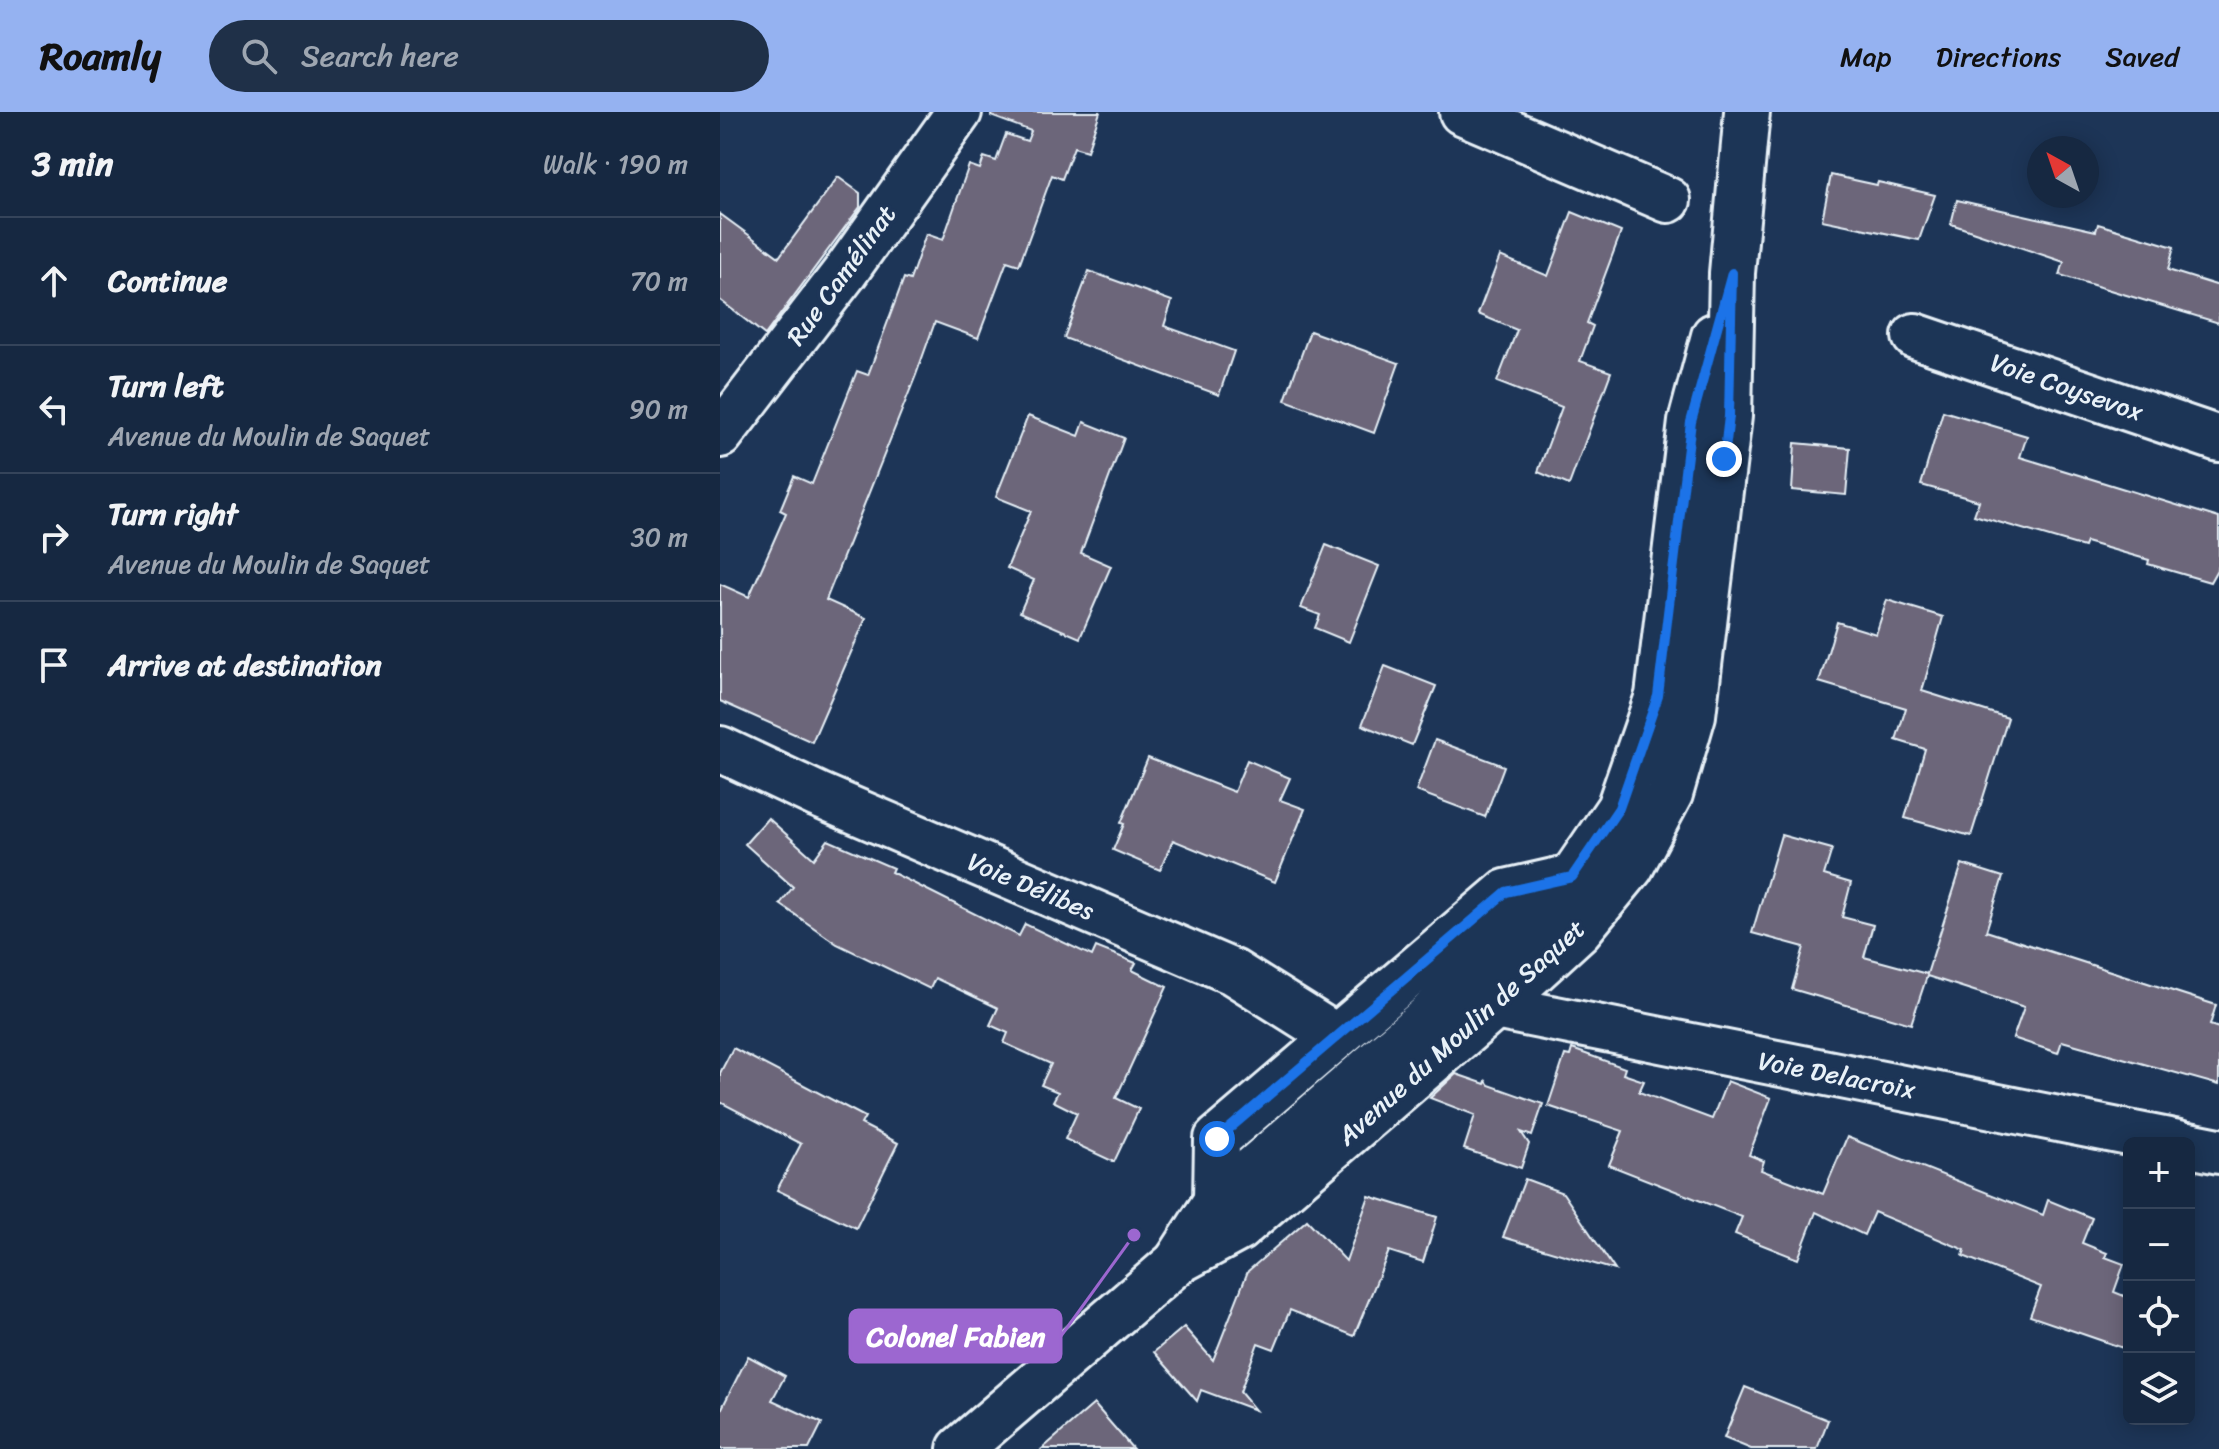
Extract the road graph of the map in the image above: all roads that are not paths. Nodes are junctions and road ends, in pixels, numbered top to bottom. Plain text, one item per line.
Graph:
1 (959, 112) edge
2 (1462, 112) edge
3 (1747, 112) edge
4 (1668, 200) dead end
5 (1732, 273) junction
6 (1915, 336) dead end
7 (720, 435) edge
8 (2219, 439) edge
9 (720, 749) edge
10 (1572, 877) junction
11 (1495, 1007) junction
12 (1335, 1036) junction
13 (2149, 1137) edge
14 (2195, 1146) edge
15 (2219, 1151) edge
16 (1216, 1201) junction
17 (1177, 1262) junction
18 (960, 1449) edge

1 - 7 street, Rue Camélinat
2 - 4 street
3 - 5 street, Avenue du Moulin de Saquet
5 - 10 street, Avenue du Moulin de Saquet
5 - 11 street, Avenue du Moulin de Saquet
6 - 8 street, Voie Coysevox
9 - 12 street, Voie Délibes
10 - 12 street
10 - 16 street, Avenue du Moulin de Saquet
11 - 13 street, Voie Delacroix
11 - 17 street, Avenue du Moulin de Saquet
12 - 16 street
14 - 15 street
16 - 17 street, Avenue du Moulin de Saquet
17 - 18 street, Avenue du Moulin de Saquet

